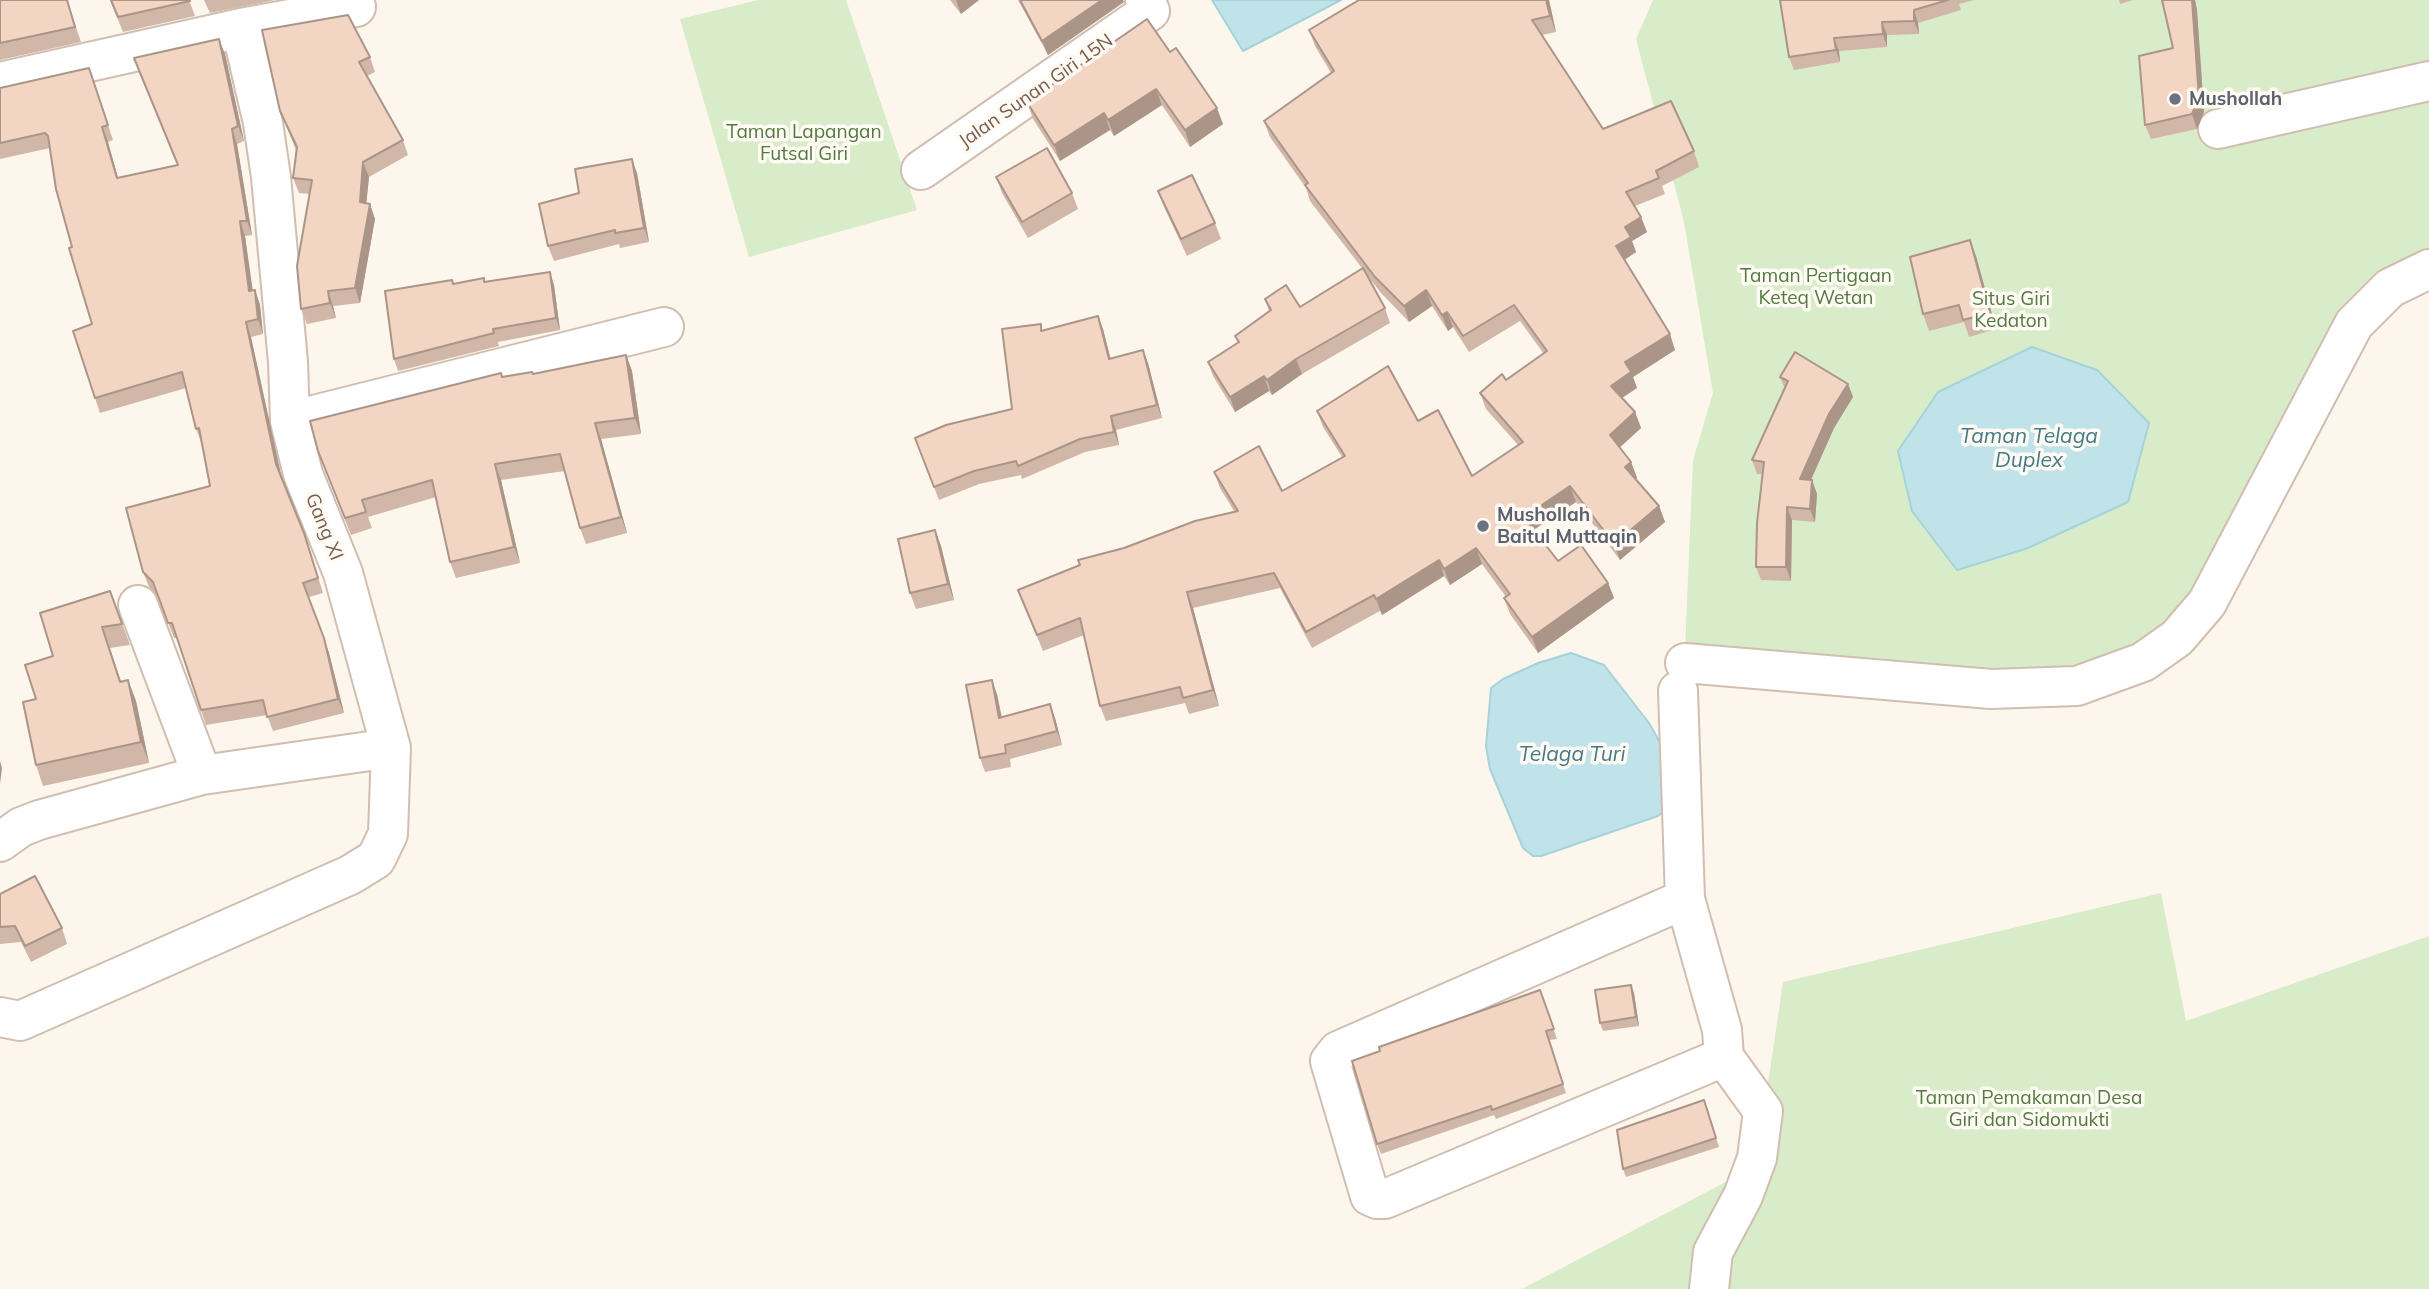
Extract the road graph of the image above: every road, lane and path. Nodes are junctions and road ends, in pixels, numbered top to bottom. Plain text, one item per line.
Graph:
1 (1148, 6) edge
2 (356, 7) dead end
3 (242, 28) junction
4 (2429, 81) edge
5 (0, 82) edge
6 (2218, 130) dead end
7 (921, 170) dead end
8 (2429, 269) edge
9 (664, 327) dead end
10 (290, 421) junction
11 (138, 606) dead end
12 (391, 748) junction
13 (202, 775) junction
14 (0, 842) edge
15 (1685, 899) junction
16 (0, 1017) edge
17 (1724, 1058) junction
18 (1709, 1289) edge

1 - 7 street, Jalan Sunan Giri 15N
2 - 3 street
3 - 5 street
3 - 10 street, Gang XI
4 - 6 street
8 - 15 street
9 - 10 street
10 - 12 street, Gang XI
11 - 13 street
12 - 13 street
12 - 16 street, Gang XI
13 - 14 street
15 - 17 street
15 - 17 street
17 - 18 street

